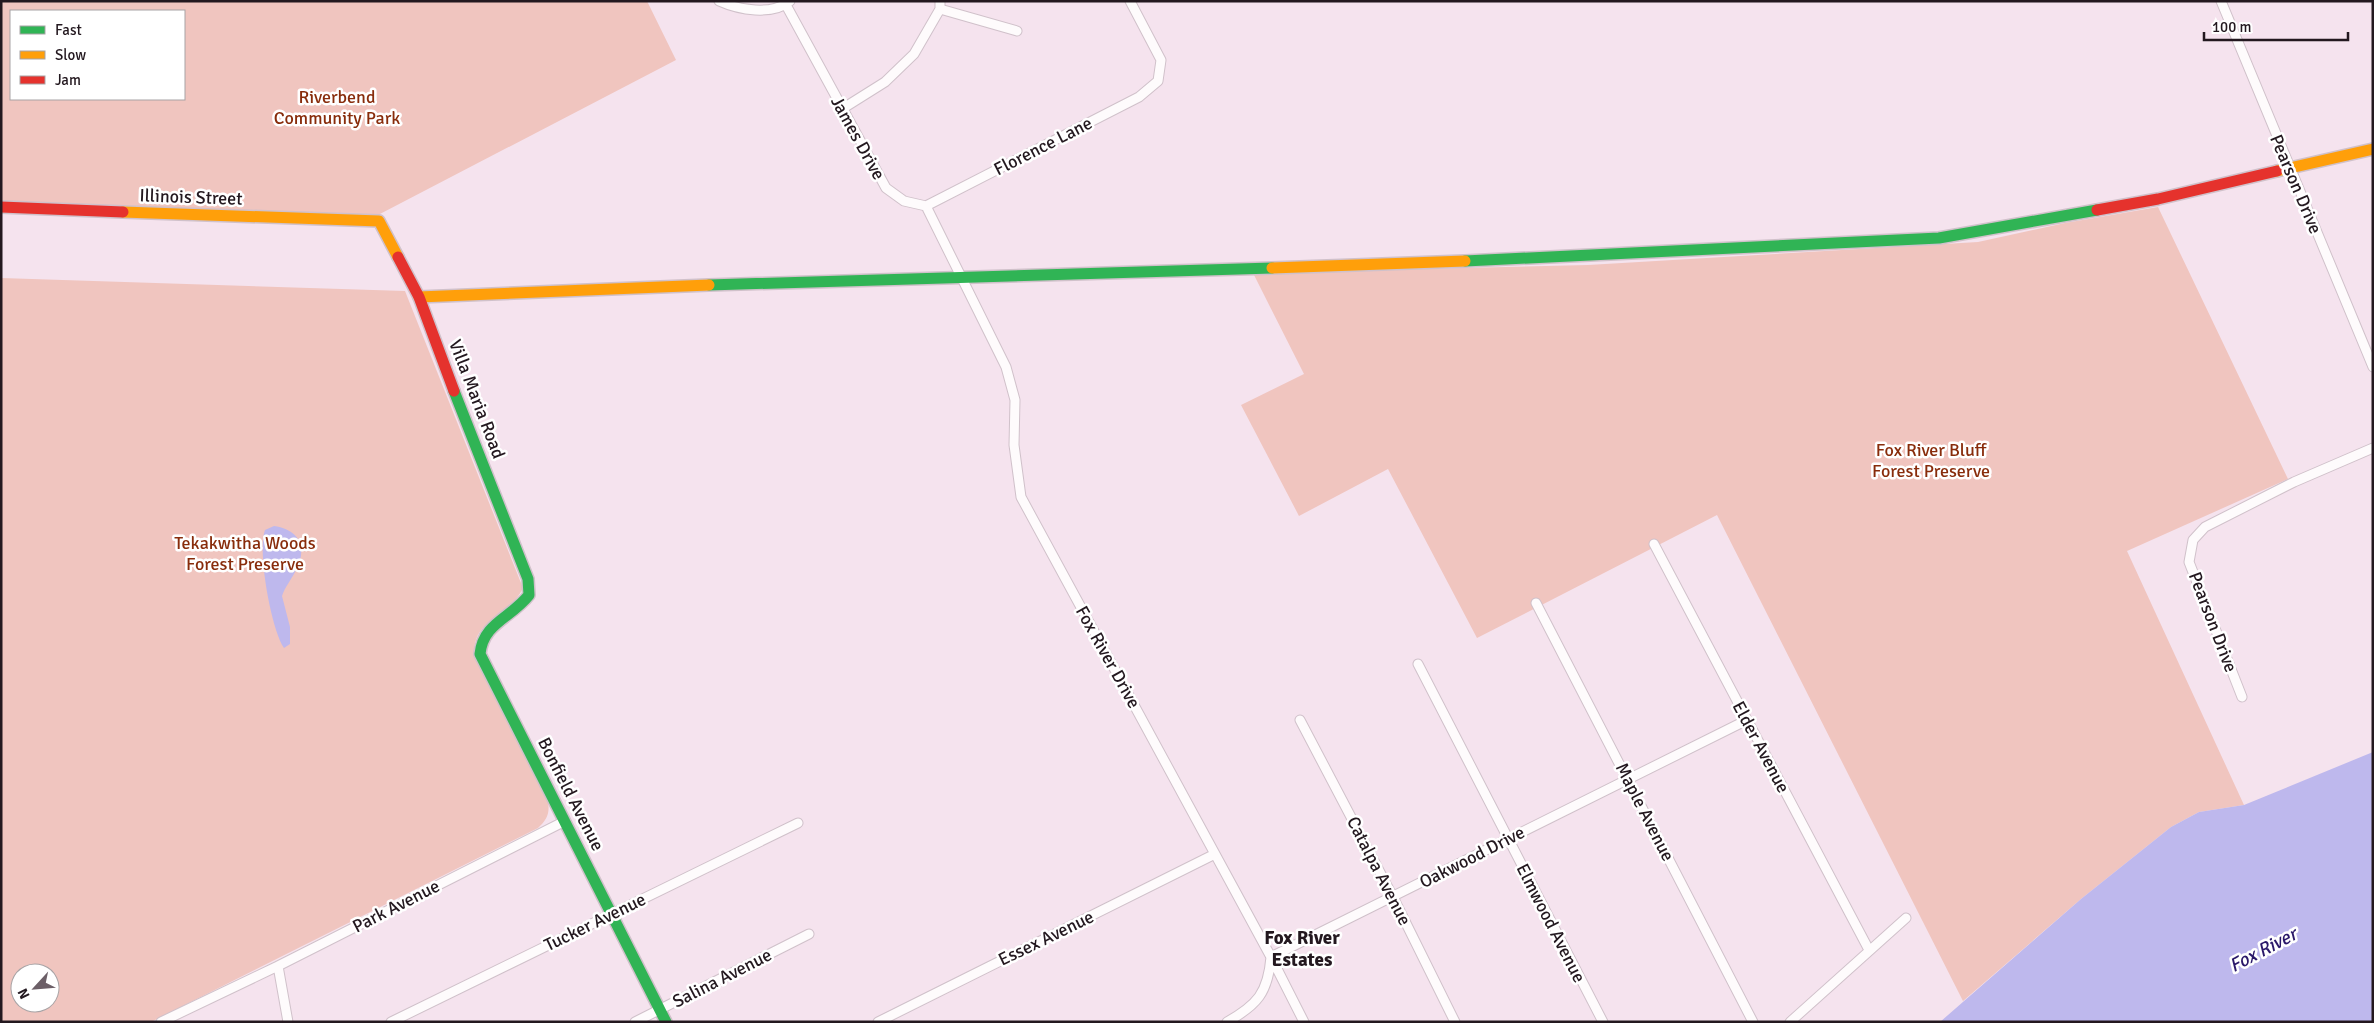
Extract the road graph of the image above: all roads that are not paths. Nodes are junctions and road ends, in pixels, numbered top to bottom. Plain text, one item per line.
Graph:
1 (719, 1) edge
2 (1130, 1) edge
3 (2221, 1) edge
4 (788, 3) edge
5 (940, 5) edge
6 (1017, 30) dead end
7 (842, 109) junction
8 (2373, 149) edge
9 (2290, 170) junction
10 (926, 206) junction
11 (1, 207) edge
12 (379, 221) joint
13 (961, 278) junction
14 (420, 297) junction
15 (2373, 367) edge
16 (2373, 448) edge
17 (1654, 544) dead end
18 (529, 595) joint
19 (1536, 603) dead end
20 (1418, 664) dead end
21 (2242, 697) dead end
22 (1300, 720) dead end
23 (1747, 720) junction
24 (1628, 778) junction
25 (565, 821) junction
26 (798, 823) dead end
27 (1508, 840) junction
28 (1215, 854) junction
29 (1393, 897) junction
30 (612, 914) junction
31 (1906, 918) dead end
32 (809, 934) dead end
33 (1869, 950) junction
34 (1271, 957) junction
35 (278, 966) junction
36 (660, 1009) junction
37 (161, 1022) edge
38 (288, 1022) edge
39 (391, 1022) edge
40 (635, 1022) edge
41 (666, 1022) edge
42 (878, 1022) edge
43 (1227, 1022) edge
44 (1304, 1022) edge
45 (1455, 1022) edge
46 (1603, 1022) edge
47 (1753, 1022) edge
48 (1790, 1022) edge

1 - 4 street
2 - 10 street, Florence Lane
3 - 9 street, Pearson Drive
4 - 7 street, James Drive
5 - 6 street
5 - 7 street
7 - 10 street, James Drive
8 - 9 street
9 - 13 street
9 - 15 street, Pearson Drive
10 - 13 street
11 - 12 street, Illinois Street
12 - 14 street, Villa Maria Road
13 - 14 street
13 - 28 street, Fox River Drive
14 - 18 street, Villa Maria Road
16 - 21 street, Pearson Drive
17 - 23 street, Elder Avenue
18 - 25 street, Bonfield Avenue
19 - 24 street, Maple Avenue
20 - 27 street, Elmwood Avenue
22 - 29 street, Catalpa Avenue
23 - 24 street, Oakwood Drive
23 - 33 street, Elder Avenue
24 - 27 street, Oakwood Drive
24 - 47 street, Maple Avenue
25 - 30 street, Bonfield Avenue
25 - 35 street, Park Avenue
26 - 30 street, Tucker Avenue
27 - 29 street, Oakwood Drive
27 - 46 street, Elmwood Avenue
28 - 34 street, Fox River Drive
28 - 42 street, Essex Avenue
29 - 34 street, Oakwood Drive
29 - 45 street, Catalpa Avenue
30 - 36 street, Bonfield Avenue
30 - 39 street, Tucker Avenue
31 - 33 street
32 - 36 street, Salina Avenue
33 - 48 street
34 - 43 street
34 - 44 street, Fox River Drive
35 - 37 street, Park Avenue
35 - 38 street
36 - 40 street, Salina Avenue
36 - 41 street, Bonfield Avenue

